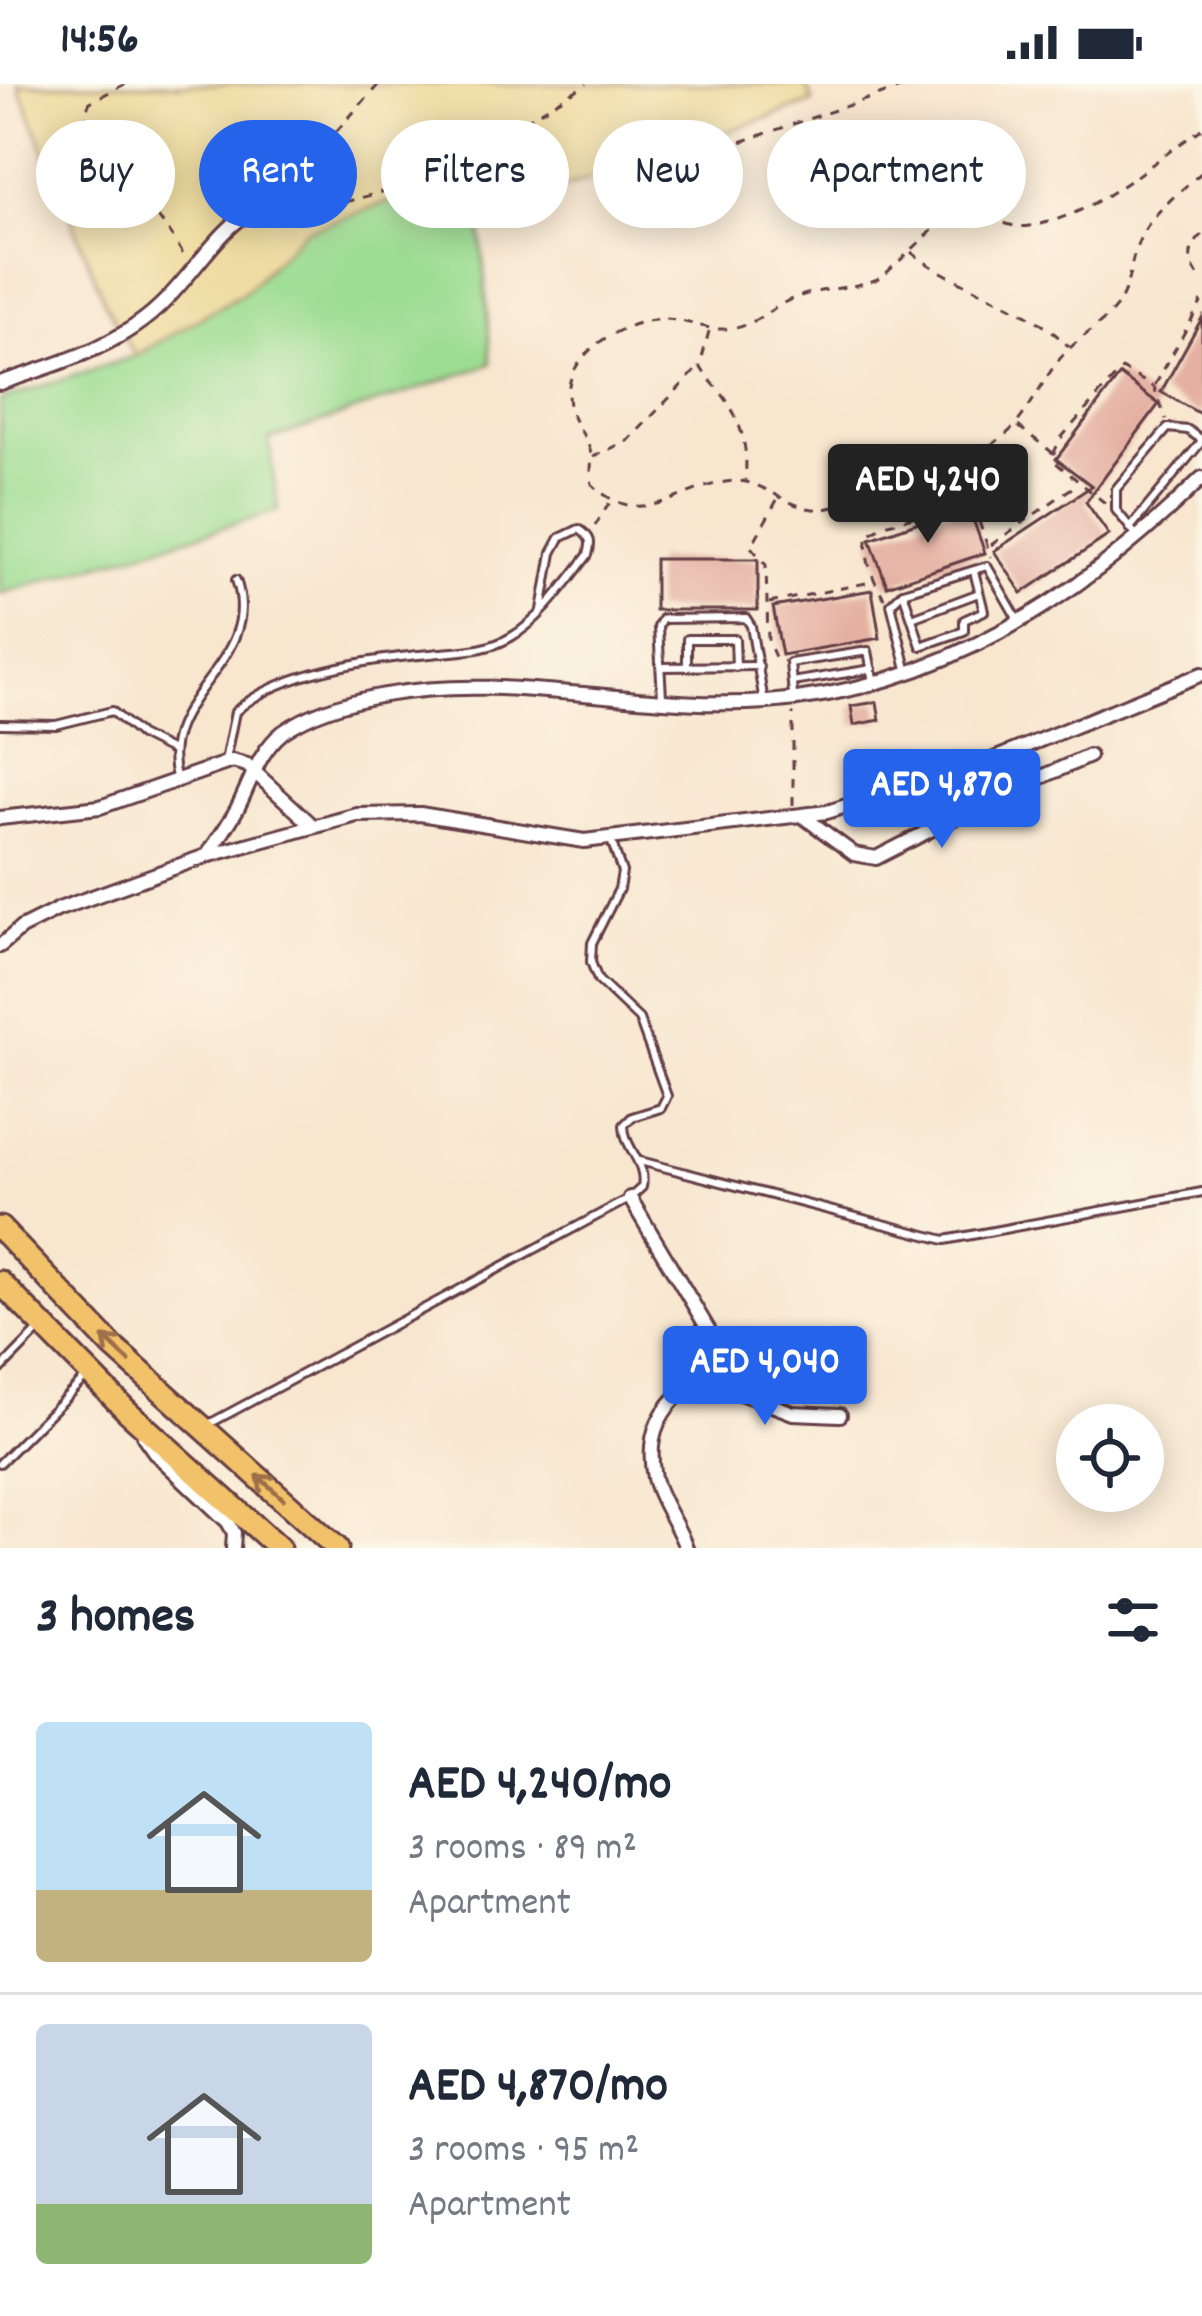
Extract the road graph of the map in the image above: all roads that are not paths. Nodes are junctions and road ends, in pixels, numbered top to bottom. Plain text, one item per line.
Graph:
1 (228, 228) edge
2 (0, 383) edge
3 (1202, 441) edge
4 (1202, 478) edge
5 (1134, 533) junction
6 (974, 570) junction
7 (236, 580) dead end
8 (903, 592) junction
9 (979, 593) junction
10 (542, 610) junction
11 (912, 618) junction
12 (1020, 623) junction
13 (759, 666) junction
14 (661, 667) junction
15 (687, 667) junction
16 (736, 668) junction
17 (908, 674) junction
18 (1202, 674) edge
19 (873, 676) junction
20 (793, 682) junction
21 (793, 699) junction
22 (662, 701) junction
23 (764, 702) junction
24 (0, 724) edge
25 (170, 750) junction
26 (1089, 756) dead end
27 (225, 761) junction
28 (253, 771) junction
29 (177, 780) junction
30 (0, 818) edge
31 (798, 818) junction
32 (312, 825) junction
33 (610, 841) junction
34 (206, 856) junction
35 (0, 946) edge
36 (640, 1161) junction
37 (1202, 1192) edge
38 (630, 1198) junction
39 (0, 1228) edge
40 (0, 1282) edge
41 (44, 1326) junction
42 (0, 1370) edge
43 (90, 1373) junction
44 (698, 1377) junction
45 (127, 1411) junction
46 (840, 1415) dead end
47 (204, 1427) junction
48 (0, 1463) edge
49 (233, 1548) edge
50 (279, 1548) edge
51 (337, 1548) edge
52 (686, 1548) edge

1 - 2 street
3 - 5 lane
3 - 5 lane
4 - 5 street
5 - 12 street
6 - 8 lane
6 - 9 lane
6 - 12 lane
7 - 25 lane
8 - 11 lane
8 - 17 lane
9 - 11 lane
9 - 11 lane
10 - 10 lane
10 - 27 lane
12 - 17 street
13 - 14 lane
13 - 16 lane
13 - 23 lane
14 - 15 lane
14 - 22 lane
15 - 16 lane
15 - 16 lane
17 - 19 street
18 - 31 street
19 - 20 lane
19 - 20 lane
19 - 21 street
20 - 21 lane
21 - 23 street
22 - 23 street
22 - 28 street
24 - 25 lane
25 - 29 lane
26 - 31 street
27 - 28 street
27 - 29 street
28 - 32 street
28 - 34 street
29 - 30 street
31 - 33 street
32 - 33 street
32 - 34 street
33 - 36 lane
34 - 35 street
36 - 37 lane
36 - 38 lane
38 - 44 street
38 - 47 lane
47 -> 39 highway
40 - 41 highway
41 - 42 lane
41 - 43 highway
43 - 45 highway
43 - 48 lane
44 - 46 street
44 - 52 street
45 - 49 street
45 - 50 highway
51 -> 47 highway

